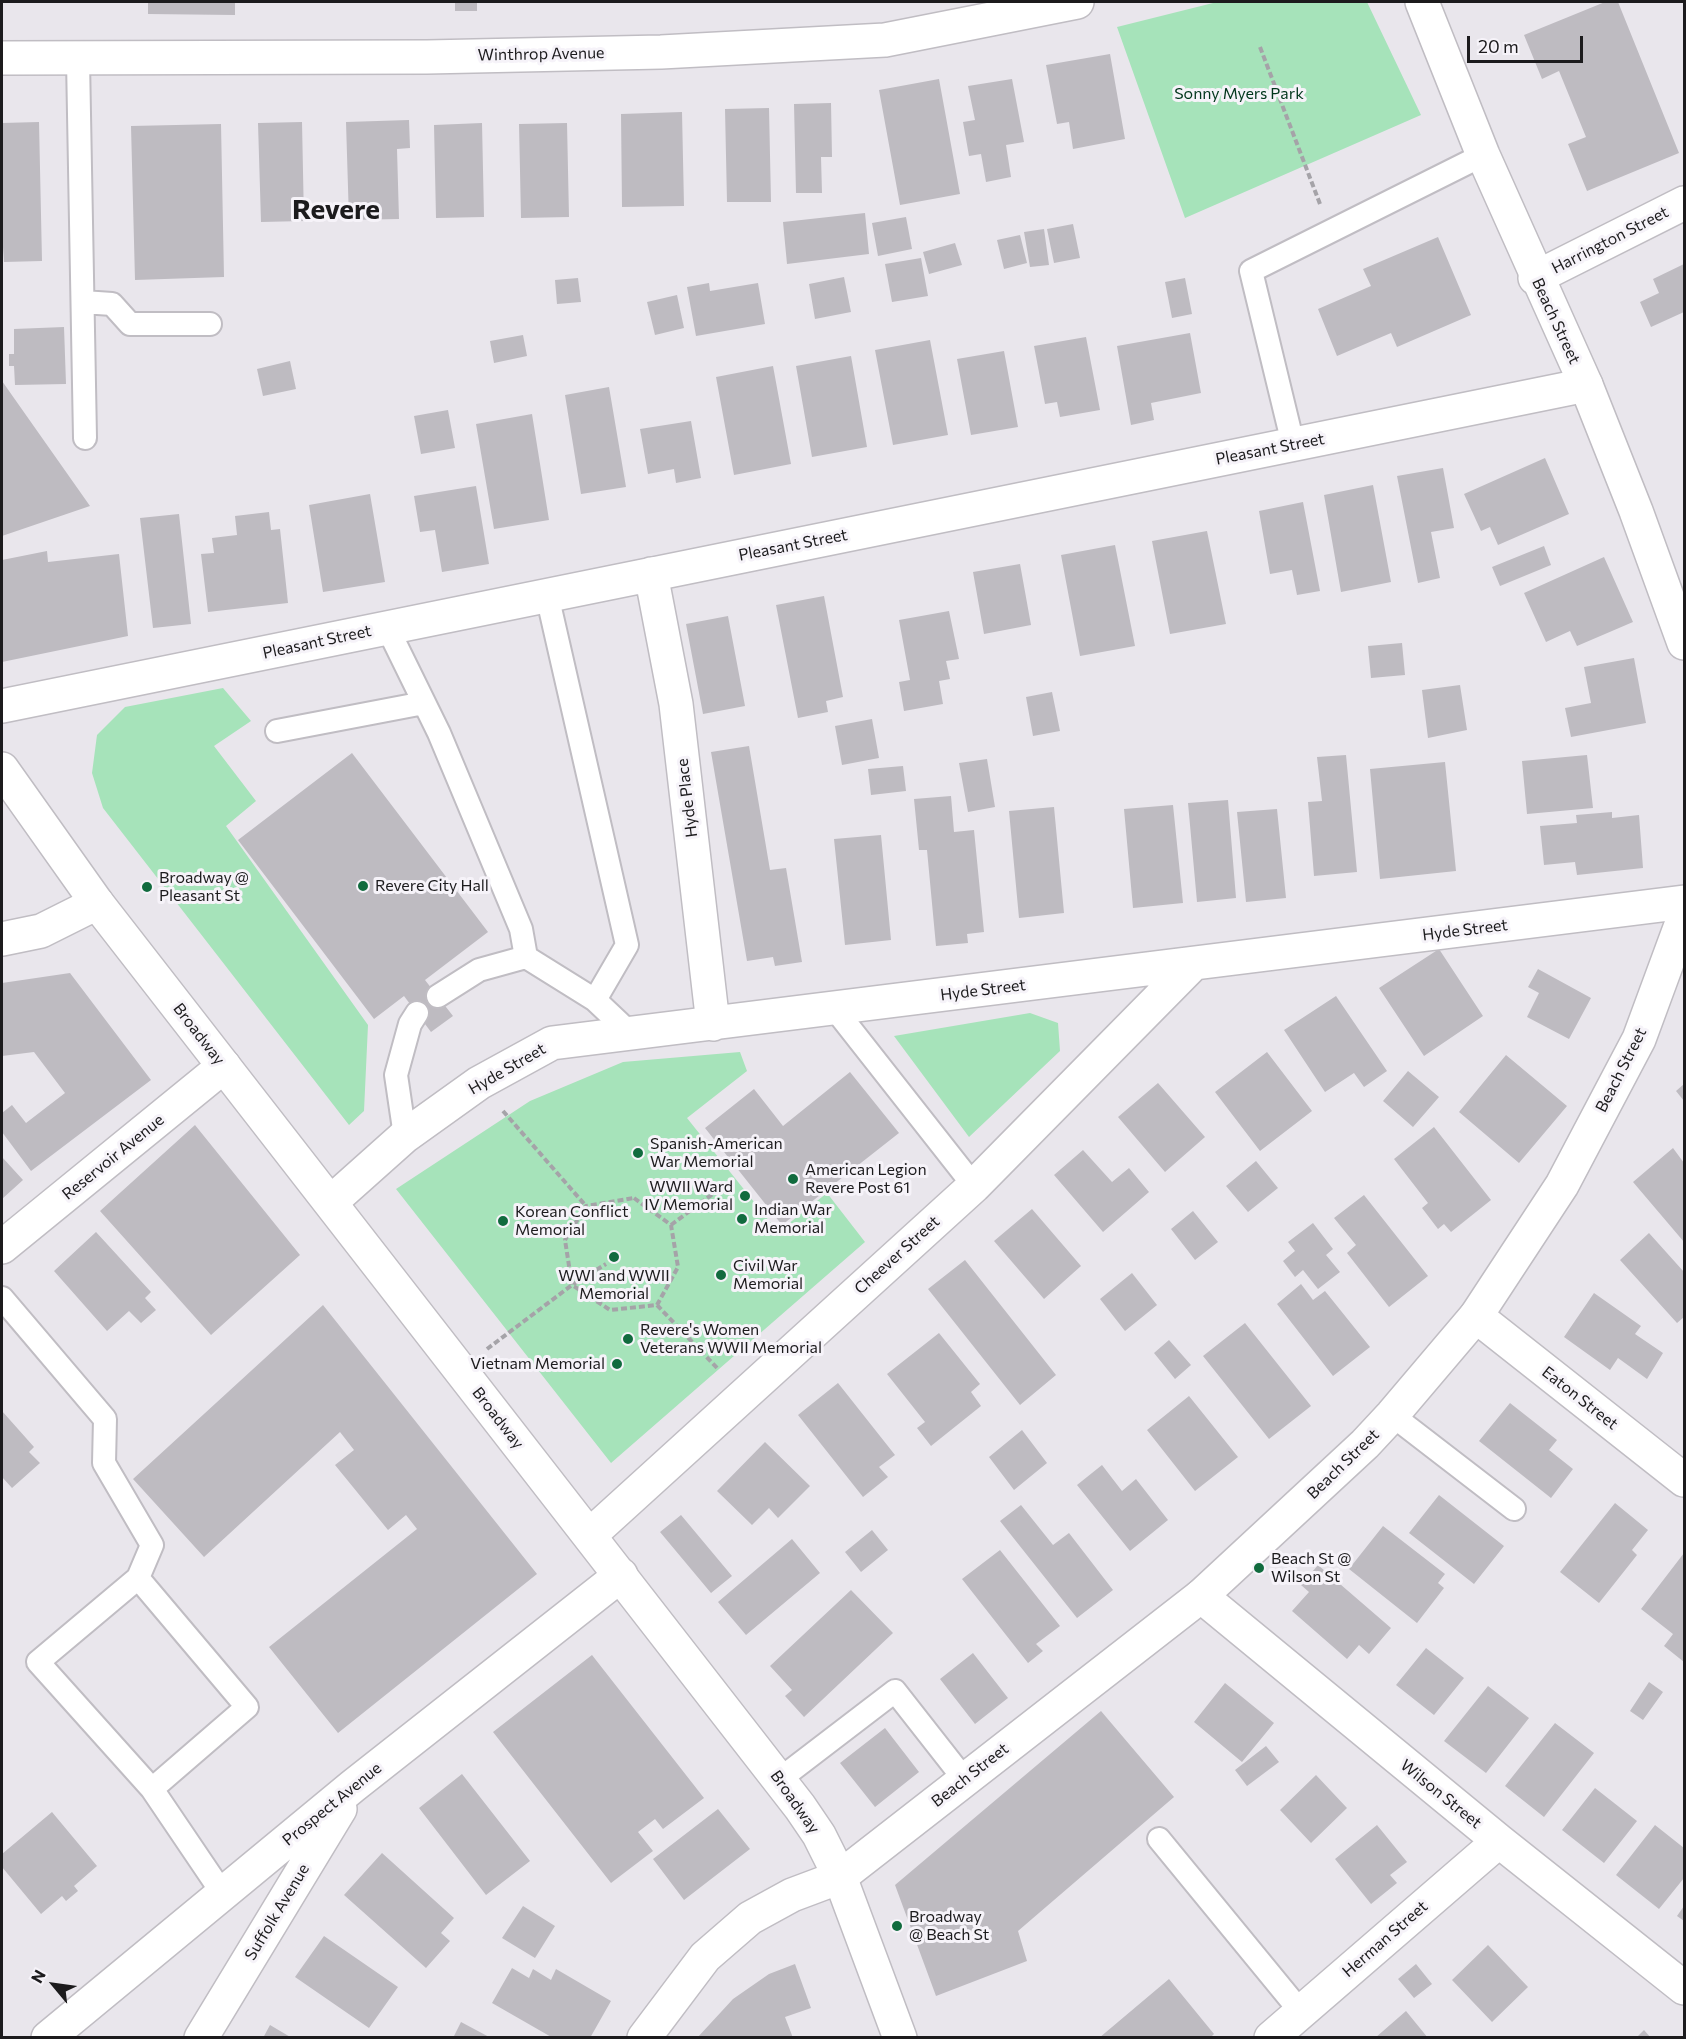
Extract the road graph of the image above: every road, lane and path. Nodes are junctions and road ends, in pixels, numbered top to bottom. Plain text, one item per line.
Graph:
1 (1077, 2) edge
2 (1422, 2) edge
3 (1260, 47) dead end
4 (2, 58) edge
5 (78, 60) junction
6 (1483, 155) junction
7 (1684, 203) edge
8 (1332, 232) junction
9 (1535, 278) junction
10 (83, 302) junction
11 (210, 324) dead end
12 (1586, 385) junction
13 (85, 438) dead end
14 (1293, 444) junction
15 (651, 574) junction
16 (547, 595) junction
17 (387, 627) junction
18 (1684, 643) edge
19 (424, 703) junction
20 (2, 706) edge
21 (277, 731) dead end
22 (2, 770) edge
23 (1684, 902) edge
24 (97, 903) junction
25 (1684, 917) edge
26 (2, 939) edge
27 (526, 957) junction
28 (1193, 964) junction
29 (438, 996) dead end
30 (595, 1000) junction
31 (834, 1008) junction
32 (417, 1013) dead end
33 (713, 1024) junction
34 (631, 1034) junction
35 (224, 1066) junction
36 (479, 1083) junction
37 (405, 1136) junction
38 (974, 1186) junction
39 (722, 1187) dead end
40 (331, 1202) junction
41 (586, 1206) junction
42 (671, 1225) junction
43 (2, 1247) edge
44 (606, 1264) dead end
45 (572, 1285) junction
46 (2, 1298) edge
47 (657, 1305) junction
48 (1476, 1316) junction
49 (460, 1369) junction
50 (742, 1395) junction
51 (1392, 1415) junction
52 (1684, 1480) edge
53 (1514, 1509) dead end
54 (590, 1535) junction
55 (621, 1575) junction
56 (138, 1578) junction
57 (1201, 1596) junction
58 (780, 1779) junction
59 (964, 1779) junction
60 (353, 1786) junction
61 (152, 1789) junction
62 (1159, 1839) dead end
63 (1498, 1841) junction
64 (840, 1877) junction
65 (223, 1894) junction
66 (1684, 1988) edge
67 (1300, 2012) junction
68 (48, 2037) edge
69 (201, 2037) edge
70 (644, 2037) edge
71 (900, 2037) edge
72 (1271, 2037) edge

1 - 5 street, Winthrop Avenue
2 - 6 street, Beach Street
3 - 8 path
4 - 5 street, Winthrop Avenue
5 - 10 lane
6 - 8 lane
6 - 9 street, Beach Street
7 - 9 street, Harrington Street
8 - 14 lane
9 - 12 street, Beach Street
10 - 11 lane
10 - 13 lane
12 - 14 street, Pleasant Street
12 - 18 street, Beach Street
14 - 15 street, Pleasant Street
15 - 16 street, Pleasant Street
15 - 33 street, Hyde Place
16 - 17 street, Pleasant Street
16 - 30 lane
17 - 19 lane
17 - 20 street, Pleasant Street
19 - 21 lane
19 - 27 lane
22 - 24 street, Broadway
23 - 28 street, Hyde Street
24 - 26 street
24 - 35 street, Broadway
25 - 48 street, Beach Street
27 - 29 lane
27 - 30 lane
28 - 31 street, Hyde Street
28 - 38 street, Cheever Street
30 - 34 lane
31 - 33 street, Hyde Street
31 - 38 lane
32 - 37 lane
33 - 34 street, Hyde Street
34 - 36 street, Hyde Street
35 - 40 street, Broadway
35 - 43 street, Reservoir Avenue
36 - 37 street, Hyde Street
36 - 41 path
37 - 40 street, Hyde Street
38 - 50 street, Cheever Street
39 - 42 path
40 - 49 street, Broadway
41 - 42 path
41 - 45 path
42 - 47 path
44 - 45 path
45 - 47 path
45 - 49 path
46 - 56 lane
47 - 50 path
48 - 51 street, Beach Street
48 - 52 street, Eaton Street
49 - 54 street, Broadway
50 - 54 street, Cheever Street
51 - 53 lane
51 - 57 street, Beach Street
54 - 55 street, Broadway
55 - 58 street, Broadway
55 - 60 street, Prospect Avenue
56 - 61 lane
56 - 61 lane
57 - 59 street, Beach Street
57 - 63 street, Wilson Street
58 - 59 lane
58 - 64 street, Broadway
59 - 64 street, Beach Street
60 - 65 street, Prospect Avenue
60 - 69 street, Suffolk Avenue
61 - 65 lane
62 - 67 lane
63 - 66 street, Wilson Street
63 - 67 street, Herman Street
64 - 70 street, Beach Street
64 - 71 street, Broadway
65 - 68 street, Prospect Avenue
67 - 72 street, Herman Street

